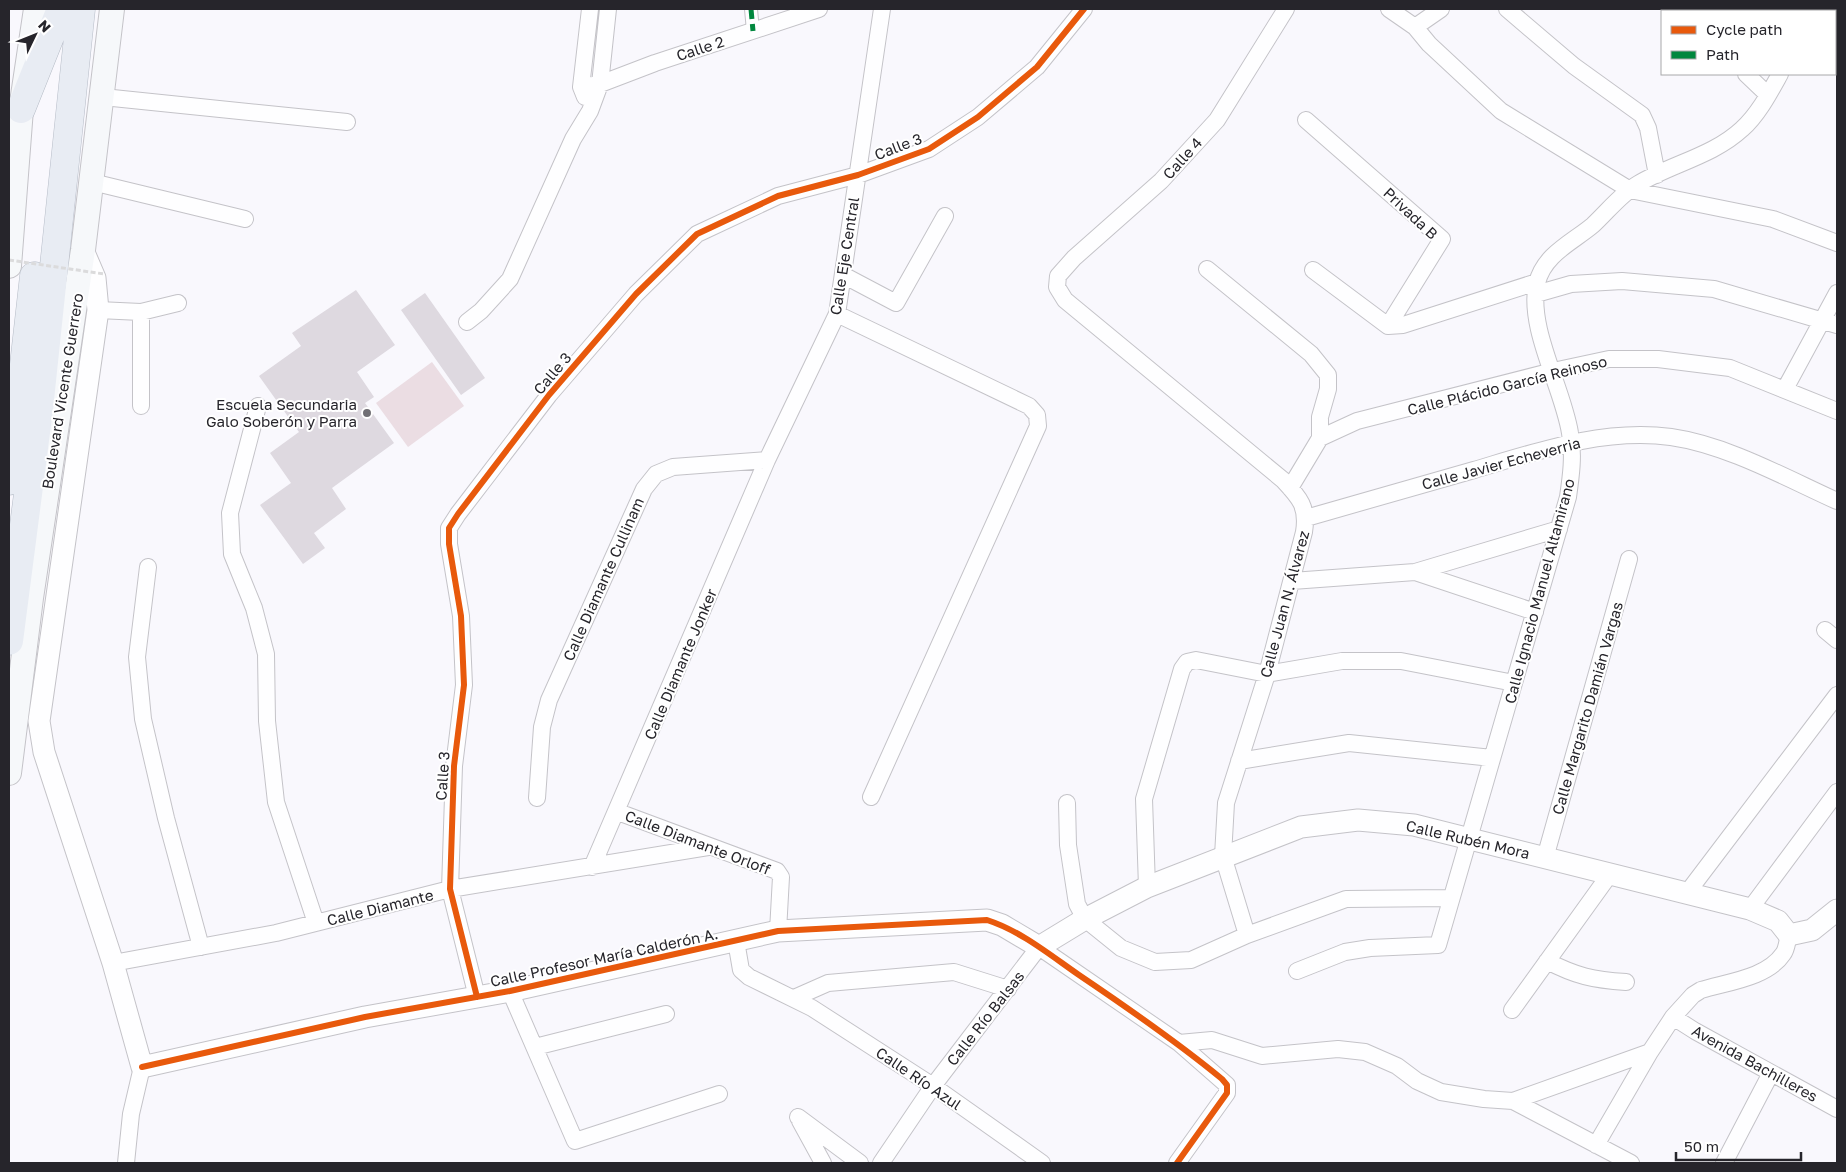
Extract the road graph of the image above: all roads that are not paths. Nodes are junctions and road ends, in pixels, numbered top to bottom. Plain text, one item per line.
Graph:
1 (36, 9) edge
2 (62, 9) edge
3 (81, 9) edge
4 (112, 9) edge
5 (590, 9) edge
6 (608, 9) edge
7 (751, 9) edge
8 (819, 9) edge
9 (882, 9) edge
10 (1084, 9) edge
11 (1286, 9) edge
12 (1389, 9) edge
13 (1441, 9) edge
14 (1507, 9) edge
15 (1414, 27) junction
16 (752, 31) junction
17 (1747, 75) edge
18 (1779, 75) edge
19 (600, 84) junction
20 (582, 87) junction
21 (1768, 95) junction
22 (103, 97) junction
23 (15, 107) edge
24 (590, 111) junction
25 (1306, 120) dead end
26 (347, 122) dead end
27 (858, 175) junction
28 (1658, 175) junction
29 (92, 182) junction
30 (1630, 190) junction
31 (945, 216) dead end
32 (245, 219) dead end
33 (1837, 243) edge
34 (84, 250) junction
35 (9, 266) edge
36 (1206, 269) dead end
37 (1313, 270) dead end
38 (843, 275) junction
39 (1057, 287) joint
40 (1537, 288) junction
41 (1837, 293) edge
42 (178, 304) dead end
43 (98, 310) junction
44 (141, 312) junction
45 (837, 314) junction
46 (467, 322) dead end
47 (1830, 323) edge
48 (1388, 326) junction
49 (1553, 370) junction
50 (1785, 389) junction
51 (141, 406) dead end
52 (258, 406) dead end
53 (1837, 411) edge
54 (1320, 438) junction
55 (1571, 442) junction
56 (767, 460) junction
57 (9, 481) edge
58 (1290, 488) junction
59 (1837, 501) edge
60 (1306, 518) junction
61 (1559, 528) junction
62 (1629, 559) dead end
63 (148, 567) dead end
64 (1415, 572) junction
65 (1292, 581) junction
66 (1534, 612) junction
67 (9, 641) edge
68 (1267, 674) junction
69 (1514, 683) junction
70 (1837, 695) edge
71 (1492, 758) junction
72 (1239, 761) junction
73 (9, 773) edge
74 (1837, 792) edge
75 (871, 797) dead end
76 (537, 798) dead end
77 (1068, 803) dead end
78 (618, 812) junction
79 (1468, 838) junction
80 (708, 847) junction
81 (1224, 856) junction
82 (1545, 858) junction
83 (592, 867) junction
84 (1610, 874) junction
85 (1147, 887) junction
86 (450, 889) junction
87 (1687, 893) junction
88 (1451, 898) junction
89 (1750, 909) junction
90 (1837, 910) edge
91 (1085, 919) junction
92 (316, 923) junction
93 (778, 931) junction
94 (1247, 935) junction
95 (1789, 935) junction
96 (736, 941) junction
97 (201, 947) junction
98 (1039, 947) junction
99 (1547, 961) junction
100 (112, 963) junction
101 (1296, 971) dead end
102 (1626, 982) dead end
103 (1008, 990) junction
104 (510, 991) junction
105 (477, 997) junction
106 (794, 998) junction
107 (1512, 1010) dead end
108 (666, 1014) dead end
109 (1673, 1017) junction
110 (1179, 1043) junction
111 (534, 1047) junction
112 (1650, 1052) junction
113 (142, 1067) junction
114 (1771, 1073) junction
115 (933, 1086) junction
116 (719, 1094) dead end
117 (1512, 1101) junction
118 (1837, 1109) edge
119 (1596, 1145) junction
120 (1033, 1160) edge
121 (126, 1163) edge
122 (823, 1163) edge
123 (860, 1163) edge
124 (881, 1163) edge
125 (1177, 1163) edge
126 (1631, 1163) edge
127 (1724, 1163) edge

1 - 23 main road
2 - 23 highway
2 - 57 highway
3 - 67 highway, Boulevard Vicente Guerrero
4 - 22 main road, Boulevard Vicente Guerrero
5 - 20 street
6 - 19 street
7 - 16 street
8 - 16 street, Calle 2
9 - 27 street, Calle Eje Central
10 - 27 street, Calle 3
11 - 39 street, Calle 4
12 - 15 street
13 - 15 street
14 - 28 street
15 - 30 street
16 - 19 street, Calle 2
17 - 21 street
18 - 21 street
19 - 20 street, Calle 2
19 - 24 street
20 - 24 street
21 - 28 street
22 - 26 street
22 - 29 main road, Boulevard Vicente Guerrero
23 - 35 main road
24 - 46 street
25 - 48 street, Privada B
27 - 38 street, Calle Eje Central
27 - 86 street, Calle 3
28 - 30 street
29 - 32 street
29 - 34 main road, Boulevard Vicente Guerrero
30 - 33 street
30 - 40 street
31 - 38 street
34 - 43 street
34 - 73 main road, Boulevard Vicente Guerrero
36 - 54 street
37 - 48 street
38 - 45 street, Calle Eje Central
39 - 58 street, Calle Juan N. Álvarez
40 - 47 street
40 - 48 street
40 - 49 street, Calle Ignacio Manuel Altamirano
41 - 47 street
42 - 44 street
43 - 44 street
43 - 100 street
44 - 51 street
45 - 56 street, Calle Eje Central
45 - 75 street
47 - 50 street
49 - 50 street, Calle Plácido García Reinoso
49 - 54 street, Calle Plácido García Reinoso
49 - 55 street, Calle Ignacio Manuel Altamirano
50 - 53 street, Calle Plácido García Reinoso
52 - 92 street
54 - 58 street
55 - 59 street, Calle Javier Echeverria
55 - 60 street, Calle Javier Echeverria
55 - 61 street, Calle Ignacio Manuel Altamirano
56 - 76 street, Calle Diamante Cullinam
56 - 78 street, Calle Diamante Jonker
58 - 60 street, Calle Juan N. Álvarez
60 - 65 street, Calle Juan N. Álvarez
61 - 64 street
61 - 66 street, Calle Ignacio Manuel Altamirano
62 - 82 street, Calle Margarito Damián Vargas
63 - 97 street
64 - 65 street
64 - 66 street
65 - 68 street, Calle Juan N. Álvarez
66 - 69 street, Calle Ignacio Manuel Altamirano
68 - 69 street
68 - 72 street, Calle Juan N. Álvarez
68 - 85 street
69 - 71 street, Calle Ignacio Manuel Altamirano
70 - 87 street
71 - 72 street
71 - 79 street, Calle Ignacio Manuel Altamirano
72 - 81 street, Calle Juan N. Álvarez
74 - 89 street
77 - 91 street
78 - 80 street, Calle Diamante Orloff
78 - 83 street, Calle Diamante Jonker
79 - 81 street, Calle Rubén Mora
79 - 82 street, Calle Rubén Mora
79 - 88 street, Calle Ignacio Manuel Altamirano
80 - 83 street, Calle Diamante
80 - 93 street, Calle Diamante Orloff
81 - 85 street, Calle Rubén Mora
81 - 94 street, Calle Juan N. Álvarez
82 - 84 street, Calle Rubén Mora
83 - 86 street, Calle Diamante
84 - 87 street, Calle Rubén Mora
84 - 99 street
85 - 91 street, Calle Rubén Mora
86 - 92 street, Calle Diamante
86 - 105 street, Calle 3
87 - 89 street, Calle Rubén Mora
88 - 94 street
88 - 101 street, Calle Ignacio Manuel Altamirano
89 - 95 street, Calle Rubén Mora
90 - 95 street
91 - 94 street
91 - 98 street, Calle Rubén Mora
92 - 97 street, Calle Diamante
93 - 96 street, Calle Profesor María Calderón A.
93 - 98 street, Calle Profesor María Calderón A.
95 - 109 street
96 - 104 street, Calle Profesor María Calderón A.
96 - 106 street, Calle Río Azul
97 - 100 street, Calle Diamante
98 - 103 street, Calle Río Balsas
98 - 110 street
99 - 102 street
99 - 107 street
100 - 113 street
103 - 106 street
103 - 115 street, Calle Río Balsas
104 - 105 street, Calle Profesor María Calderón A.
104 - 111 street
105 - 113 street, Calle Profesor María Calderón A.
106 - 115 street, Calle Río Azul
108 - 111 street
109 - 112 street
109 - 114 street, Avenida Bachilleres
110 - 117 street
110 - 125 street
111 - 116 street
112 - 117 street
112 - 119 street
113 - 121 street
114 - 118 street, Avenida Bachilleres
114 - 127 street
115 - 120 street, Calle Río Azul
115 - 124 street, Calle Río Balsas
117 - 119 street
119 - 126 street
122 - 123 street

